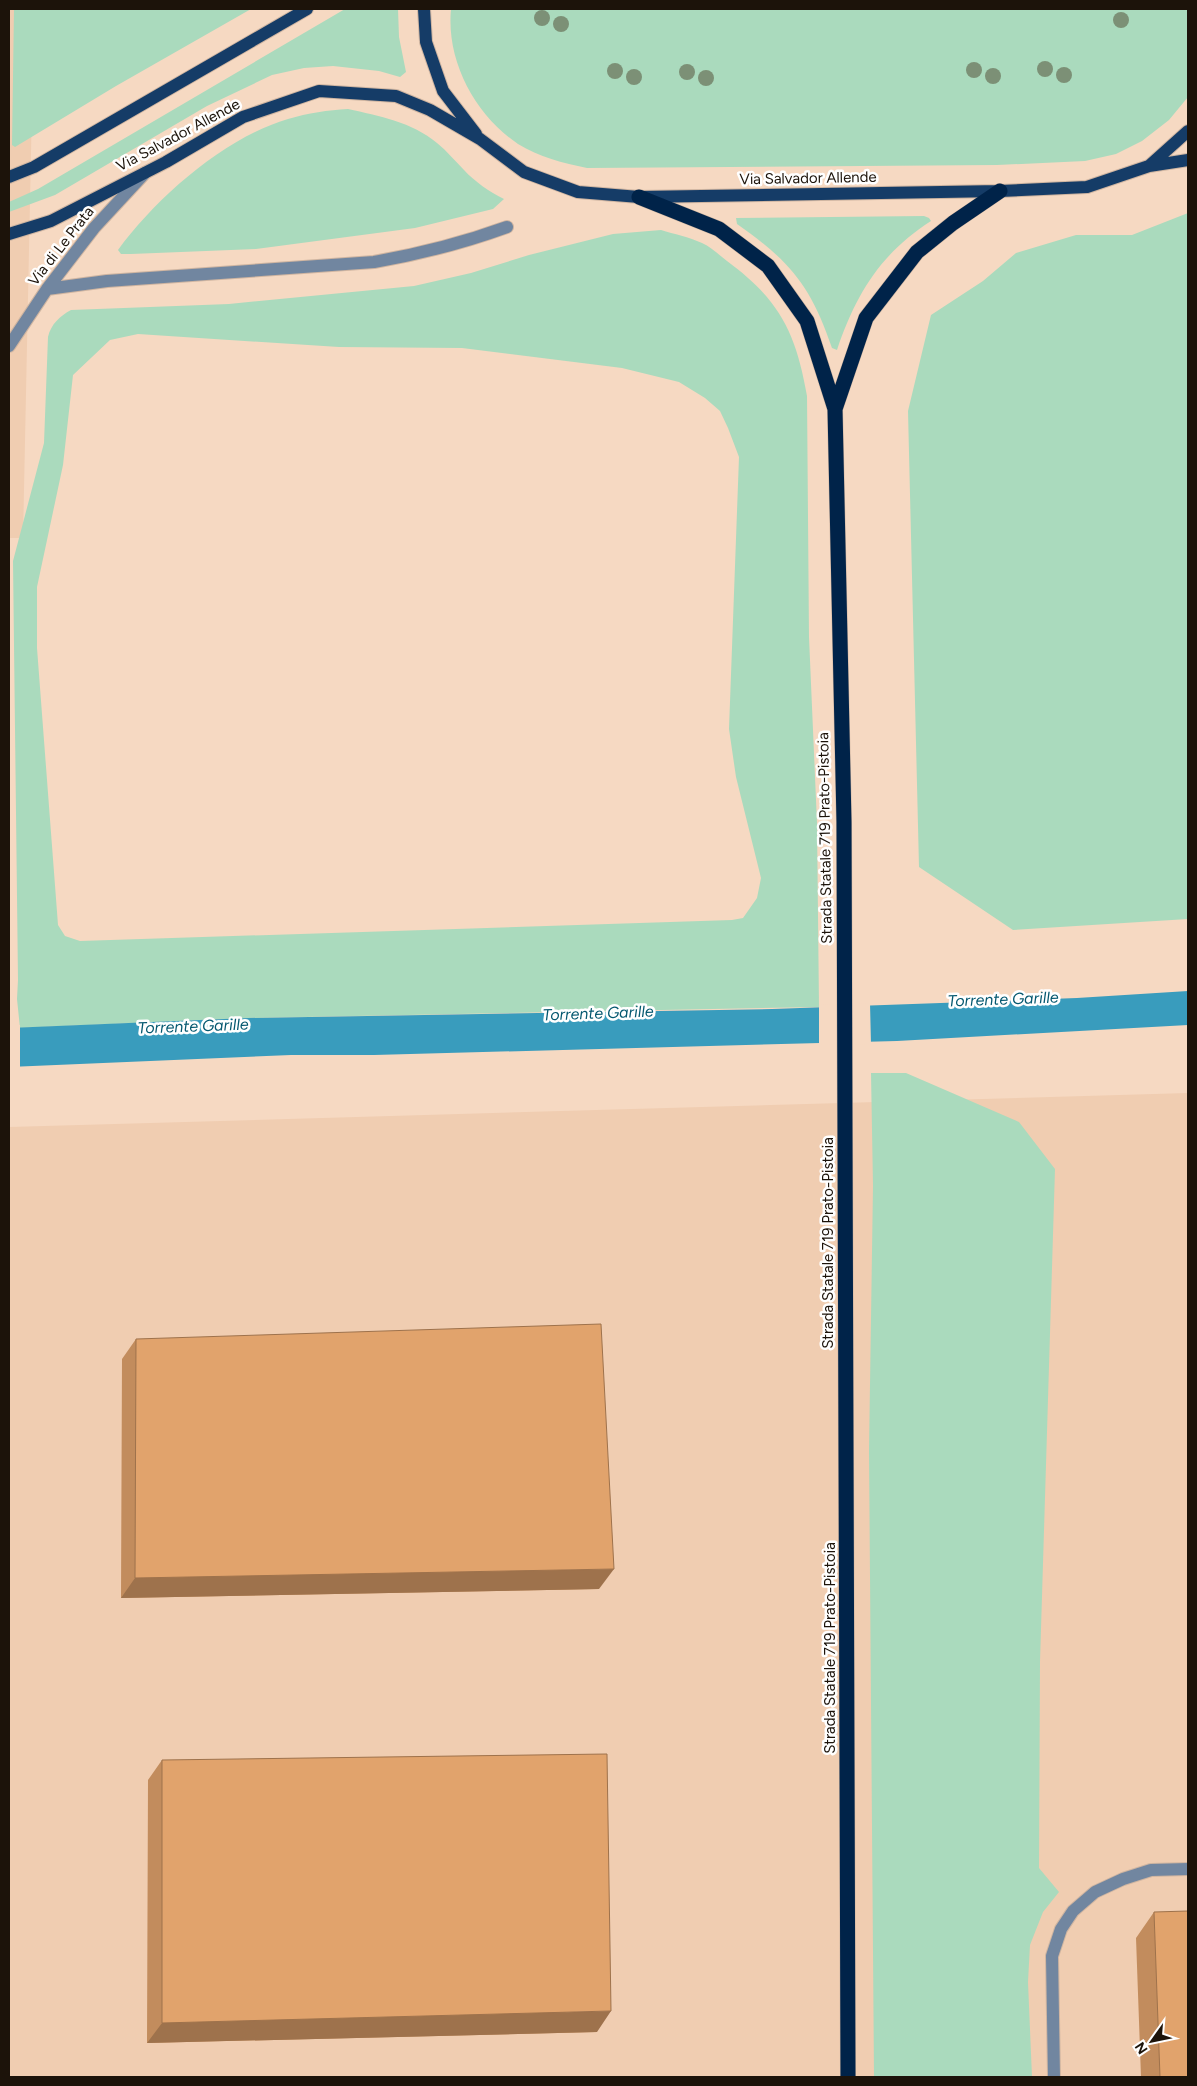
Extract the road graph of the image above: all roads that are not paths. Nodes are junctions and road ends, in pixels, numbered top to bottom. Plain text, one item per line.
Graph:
1 (307, 9) edge
2 (424, 9) edge
3 (1188, 131) edge
4 (480, 139) junction
5 (1188, 160) edge
6 (1149, 166) junction
7 (146, 172) junction
8 (9, 177) edge
9 (1000, 191) junction
10 (639, 197) junction
11 (507, 227) dead end
12 (9, 234) edge
13 (47, 289) junction
14 (9, 346) edge
15 (835, 409) junction
16 (1188, 1869) edge
17 (848, 2077) edge
18 (1054, 2077) edge

1 - 8 main road
2 - 4 main road, Via Salvador Allende
3 - 6 main road, Via Salvador Allende
4 - 7 main road, Via Salvador Allende
4 - 10 main road, Via Salvador Allende
5 - 6 main road, Via Salvador Allende
6 - 9 main road, Via Salvador Allende
7 - 12 main road, Via Salvador Allende
7 - 13 street, Via di Le Prata
9 - 10 main road, Via Salvador Allende
9 - 15 highway
10 - 15 highway
11 - 13 street
13 - 14 street, Via di Le Prata
15 - 17 highway, Strada Statale 719 Prato-Pistoia
16 - 18 street

